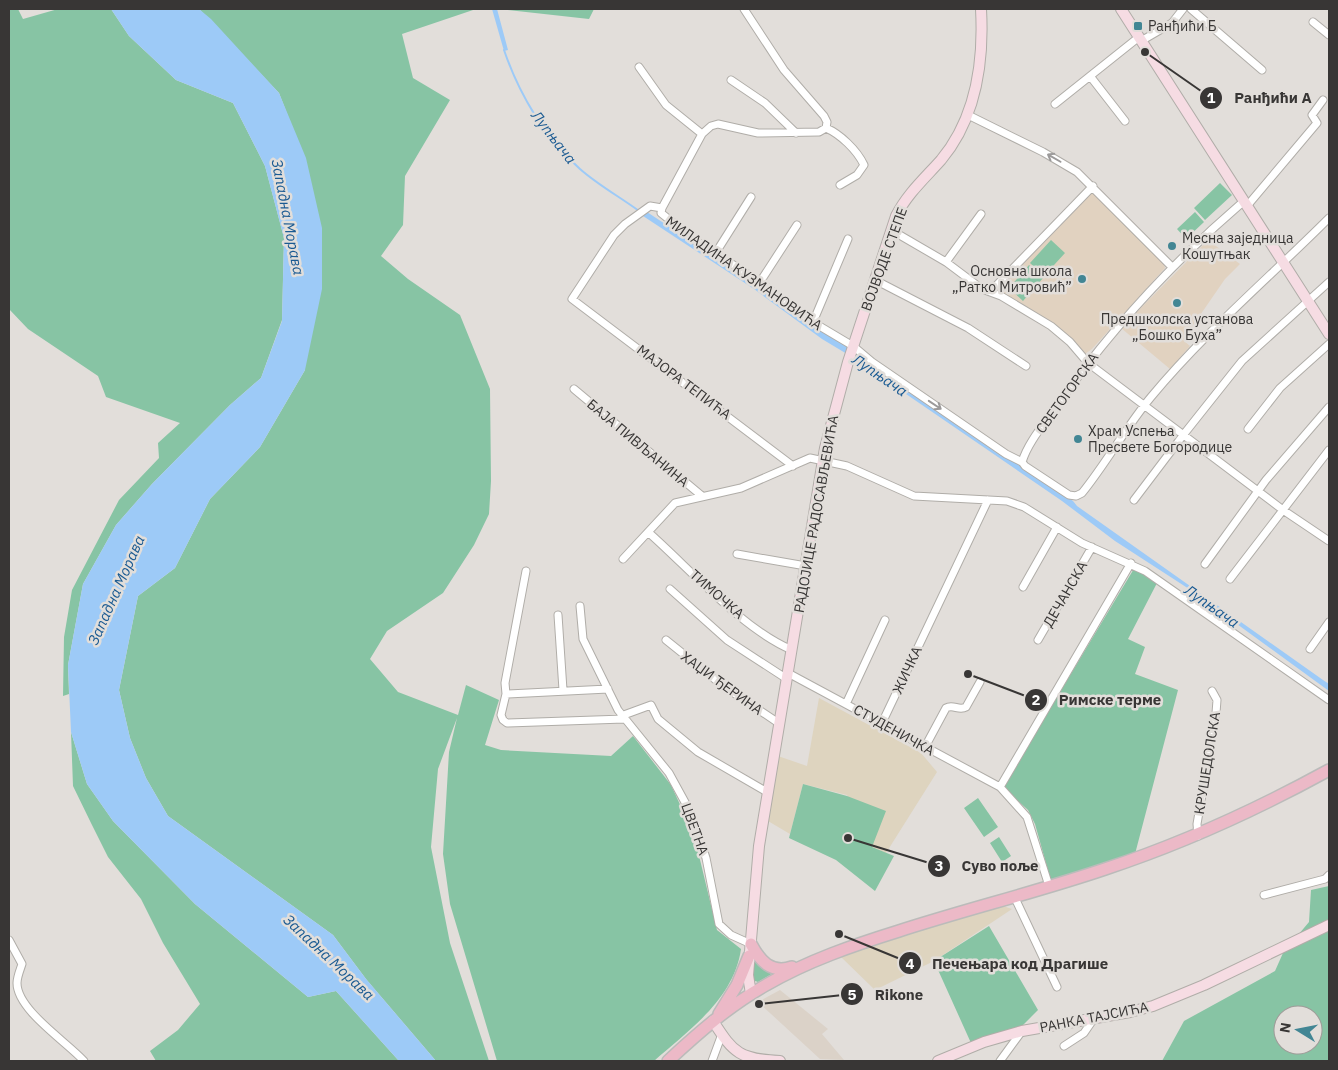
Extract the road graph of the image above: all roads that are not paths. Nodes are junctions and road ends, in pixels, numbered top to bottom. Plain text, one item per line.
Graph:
1 (744, 9) edge
2 (980, 9) edge
3 (1121, 9) edge
4 (1183, 9) edge
5 (1191, 9) edge
6 (1313, 22) dead end
7 (1329, 35) edge
8 (1140, 39) junction
9 (639, 66) dead end
10 (1262, 70) dead end
11 (1090, 76) junction
12 (731, 80) dead end
13 (1323, 100) dead end
14 (1055, 104) dead end
15 (968, 115) junction
16 (1125, 121) dead end
17 (826, 128) junction
18 (796, 133) junction
19 (702, 134) junction
20 (840, 185) dead end
21 (1093, 186) junction
22 (751, 198) dead end
23 (1246, 203) junction
24 (662, 208) junction
25 (980, 214) dead end
26 (1329, 218) edge
27 (798, 224) dead end
28 (891, 230) junction
29 (848, 239) dead end
30 (716, 254) junction
31 (946, 262) junction
32 (1284, 263) junction
33 (1172, 267) junction
34 (875, 280) junction
35 (760, 282) junction
36 (1329, 282) edge
37 (990, 291) junction
38 (1308, 300) junction
39 (811, 321) junction
40 (1329, 334) edge
41 (1329, 344) edge
42 (852, 348) junction
43 (1088, 363) junction
44 (1026, 366) dead end
45 (574, 389) dead end
46 (1144, 406) junction
47 (1329, 408) edge
48 (1248, 429) dead end
49 (1184, 434) junction
50 (1329, 450) edge
51 (823, 460) junction
52 (1022, 462) junction
53 (793, 466) junction
54 (1259, 489) junction
55 (702, 496) junction
56 (988, 500) junction
57 (1134, 500) dead end
58 (1283, 510) junction
59 (1057, 527) junction
60 (648, 532) junction
61 (1329, 541) edge
62 (1092, 547) junction
63 (737, 554) dead end
64 (624, 559) dead end
65 (1130, 563) junction
66 (1205, 564) dead end
67 (806, 566) junction
68 (526, 571) dead end
69 (1230, 579) dead end
70 (1022, 587) dead end
71 (670, 588) dead end
72 (580, 606) dead end
73 (558, 615) dead end
74 (885, 620) dead end
75 (1329, 622) edge
76 (666, 640) dead end
77 (1038, 640) dead end
78 (1310, 649) dead end
79 (792, 650) junction
80 (788, 676) junction
81 (980, 682) dead end
82 (608, 689) junction
83 (563, 690) junction
84 (1212, 691) dead end
85 (506, 694) junction
86 (1329, 700) edge
87 (846, 704) junction
88 (622, 717) junction
89 (882, 723) junction
90 (780, 724) junction
91 (925, 747) junction
92 (1329, 770) edge
93 (1000, 787) junction
94 (767, 792) junction
95 (1198, 836) junction
96 (1329, 875) edge
97 (1049, 886) junction
98 (1014, 896) junction
99 (1264, 896) dead end
100 (1329, 926) edge
101 (9, 940) edge
102 (751, 944) junction
103 (749, 956) junction
104 (806, 966) junction
105 (1057, 987) dead end
106 (751, 994) junction
107 (1095, 1018) junction
108 (716, 1019) junction
109 (1022, 1031) junction
110 (722, 1034) junction
111 (1064, 1046) dead end
112 (742, 1058) edge
113 (84, 1061) edge
114 (668, 1061) edge
115 (712, 1061) edge
116 (780, 1061) edge
117 (938, 1061) edge
118 (1000, 1061) edge

1 - 17 street
2 - 15 main road, ВОЈВОДЕ СТЕПЕ
3 - 8 main road
4 - 8 street
5 - 10 street
6 - 7 street
8 - 11 street
8 - 23 main road
9 - 19 street
11 - 14 street
11 - 16 street
12 - 18 street
13 - 23 street, СВЕТОГОРСКА
21 -> 15 street
15 - 28 main road, ВОЈВОДЕ СТЕПЕ
17 - 18 street
17 - 20 street
18 - 19 street
19 - 24 street, МИЛАДИНА КУЗМАНОВИЋА
21 - 33 street
21 - 37 street
22 - 30 street
23 - 32 main road
23 - 33 street, СВЕТОГОРСКА
24 - 30 street, МИЛАДИНА КУЗМАНОВИЋА
24 - 53 street, МАЈОРА ТЕПИЋА
25 - 31 street
26 - 32 street
27 - 35 street
28 - 31 street
28 - 34 main road, ВОЈВОДЕ СТЕПЕ
29 - 39 street
30 - 35 street, МИЛАДИНА КУЗМАНОВИЋА
31 - 37 street
32 - 38 main road
32 - 46 street
33 - 43 street, СВЕТОГОРСКА
34 - 42 main road, ВОЈВОДЕ СТЕПЕ
34 - 44 street
35 - 39 street, МИЛАДИНА КУЗМАНОВИЋА
36 - 38 street
37 - 43 street
38 - 40 main road
38 - 49 street
39 - 42 street, МИЛАДИНА КУЗМАНОВИЋА
41 - 48 street
42 - 51 main road, РАДОЈИЦЕ РАДОСАВЉЕВИЋА
42 -> 52 street, МИЛАДИНА КУЗМАНОВИЋА
43 - 46 street
43 - 52 street, СВЕТОГОРСКА
45 - 55 street, БАЈА ПИВЉАНИНА
46 - 49 street
46 - 52 street, МИЛАДИНА КУЗМАНОВИЋА
47 - 54 street
49 - 54 street
49 - 57 street
50 - 58 street
51 - 53 street
51 - 56 street
51 - 67 main road, РАДОЈИЦЕ РАДОСАВЉЕВИЋА
53 - 55 street
54 - 58 street
54 - 66 street
55 - 60 street
56 - 59 street
56 - 89 street, ЖИЧКА
58 - 61 street
58 - 69 street
59 - 62 street
59 - 70 street
60 - 64 street
60 - 79 street, ТИМОЧКА
62 - 65 street
62 - 77 street, ДЕЧАНСКА
63 - 67 street
65 - 86 street
65 - 93 street
67 - 79 main road, РАДОЈИЦЕ РАДОСАВЉЕВИЋА
68 - 85 street
71 - 80 street
72 - 82 street, ЦВЕТНА
73 - 83 street
74 - 87 street
75 - 78 street
76 - 90 street, ХАЏИ ЂЕРИНА
79 - 80 main road, РАДОЈИЦЕ РАДОСАВЉЕВИЋА
80 - 87 street, СТУДЕНИЧКА
80 - 90 main road, РАДОЈИЦЕ РАДОСАВЉЕВИЋА
81 - 91 street
82 - 83 street
82 - 88 street, ЦВЕТНА
83 - 85 street
84 - 95 street, КРУШЕДОЛСКА
85 - 88 street
87 - 89 street, СТУДЕНИЧКА
88 - 94 street
88 - 102 street, ЦВЕТНА
89 - 91 street, СТУДЕНИЧКА
90 - 94 main road, РАДОЈИЦЕ РАДОСАВЉЕВИЋА
91 - 93 street, СТУДЕНИЧКА
92 - 95 main road
93 - 97 street, СТУДЕНИЧКА
94 - 102 main road, РАДОЈИЦЕ РАДОСАВЉЕВИЋА
95 - 97 main road
96 - 99 street
97 - 98 main road
98 - 104 main road
98 - 105 street
100 - 107 main road, РАНКА ТАЈСИЋА
101 - 113 street
102 - 103 main road, РАДОЈИЦЕ РАДОСАВЉЕВИЋА
102 - 104 main road
103 - 106 main road, РАДОЈИЦЕ РАДОСАВЉЕВИЋА
103 - 108 main road
104 - 106 main road
106 - 108 main road
107 - 109 main road, РАНКА ТАЈСИЋА
107 - 111 street
108 - 110 main road
108 - 114 main road
109 - 117 main road, РАНКА ТАЈСИЋА
109 - 118 street
110 - 112 main road
110 - 115 street
112 - 116 main road

